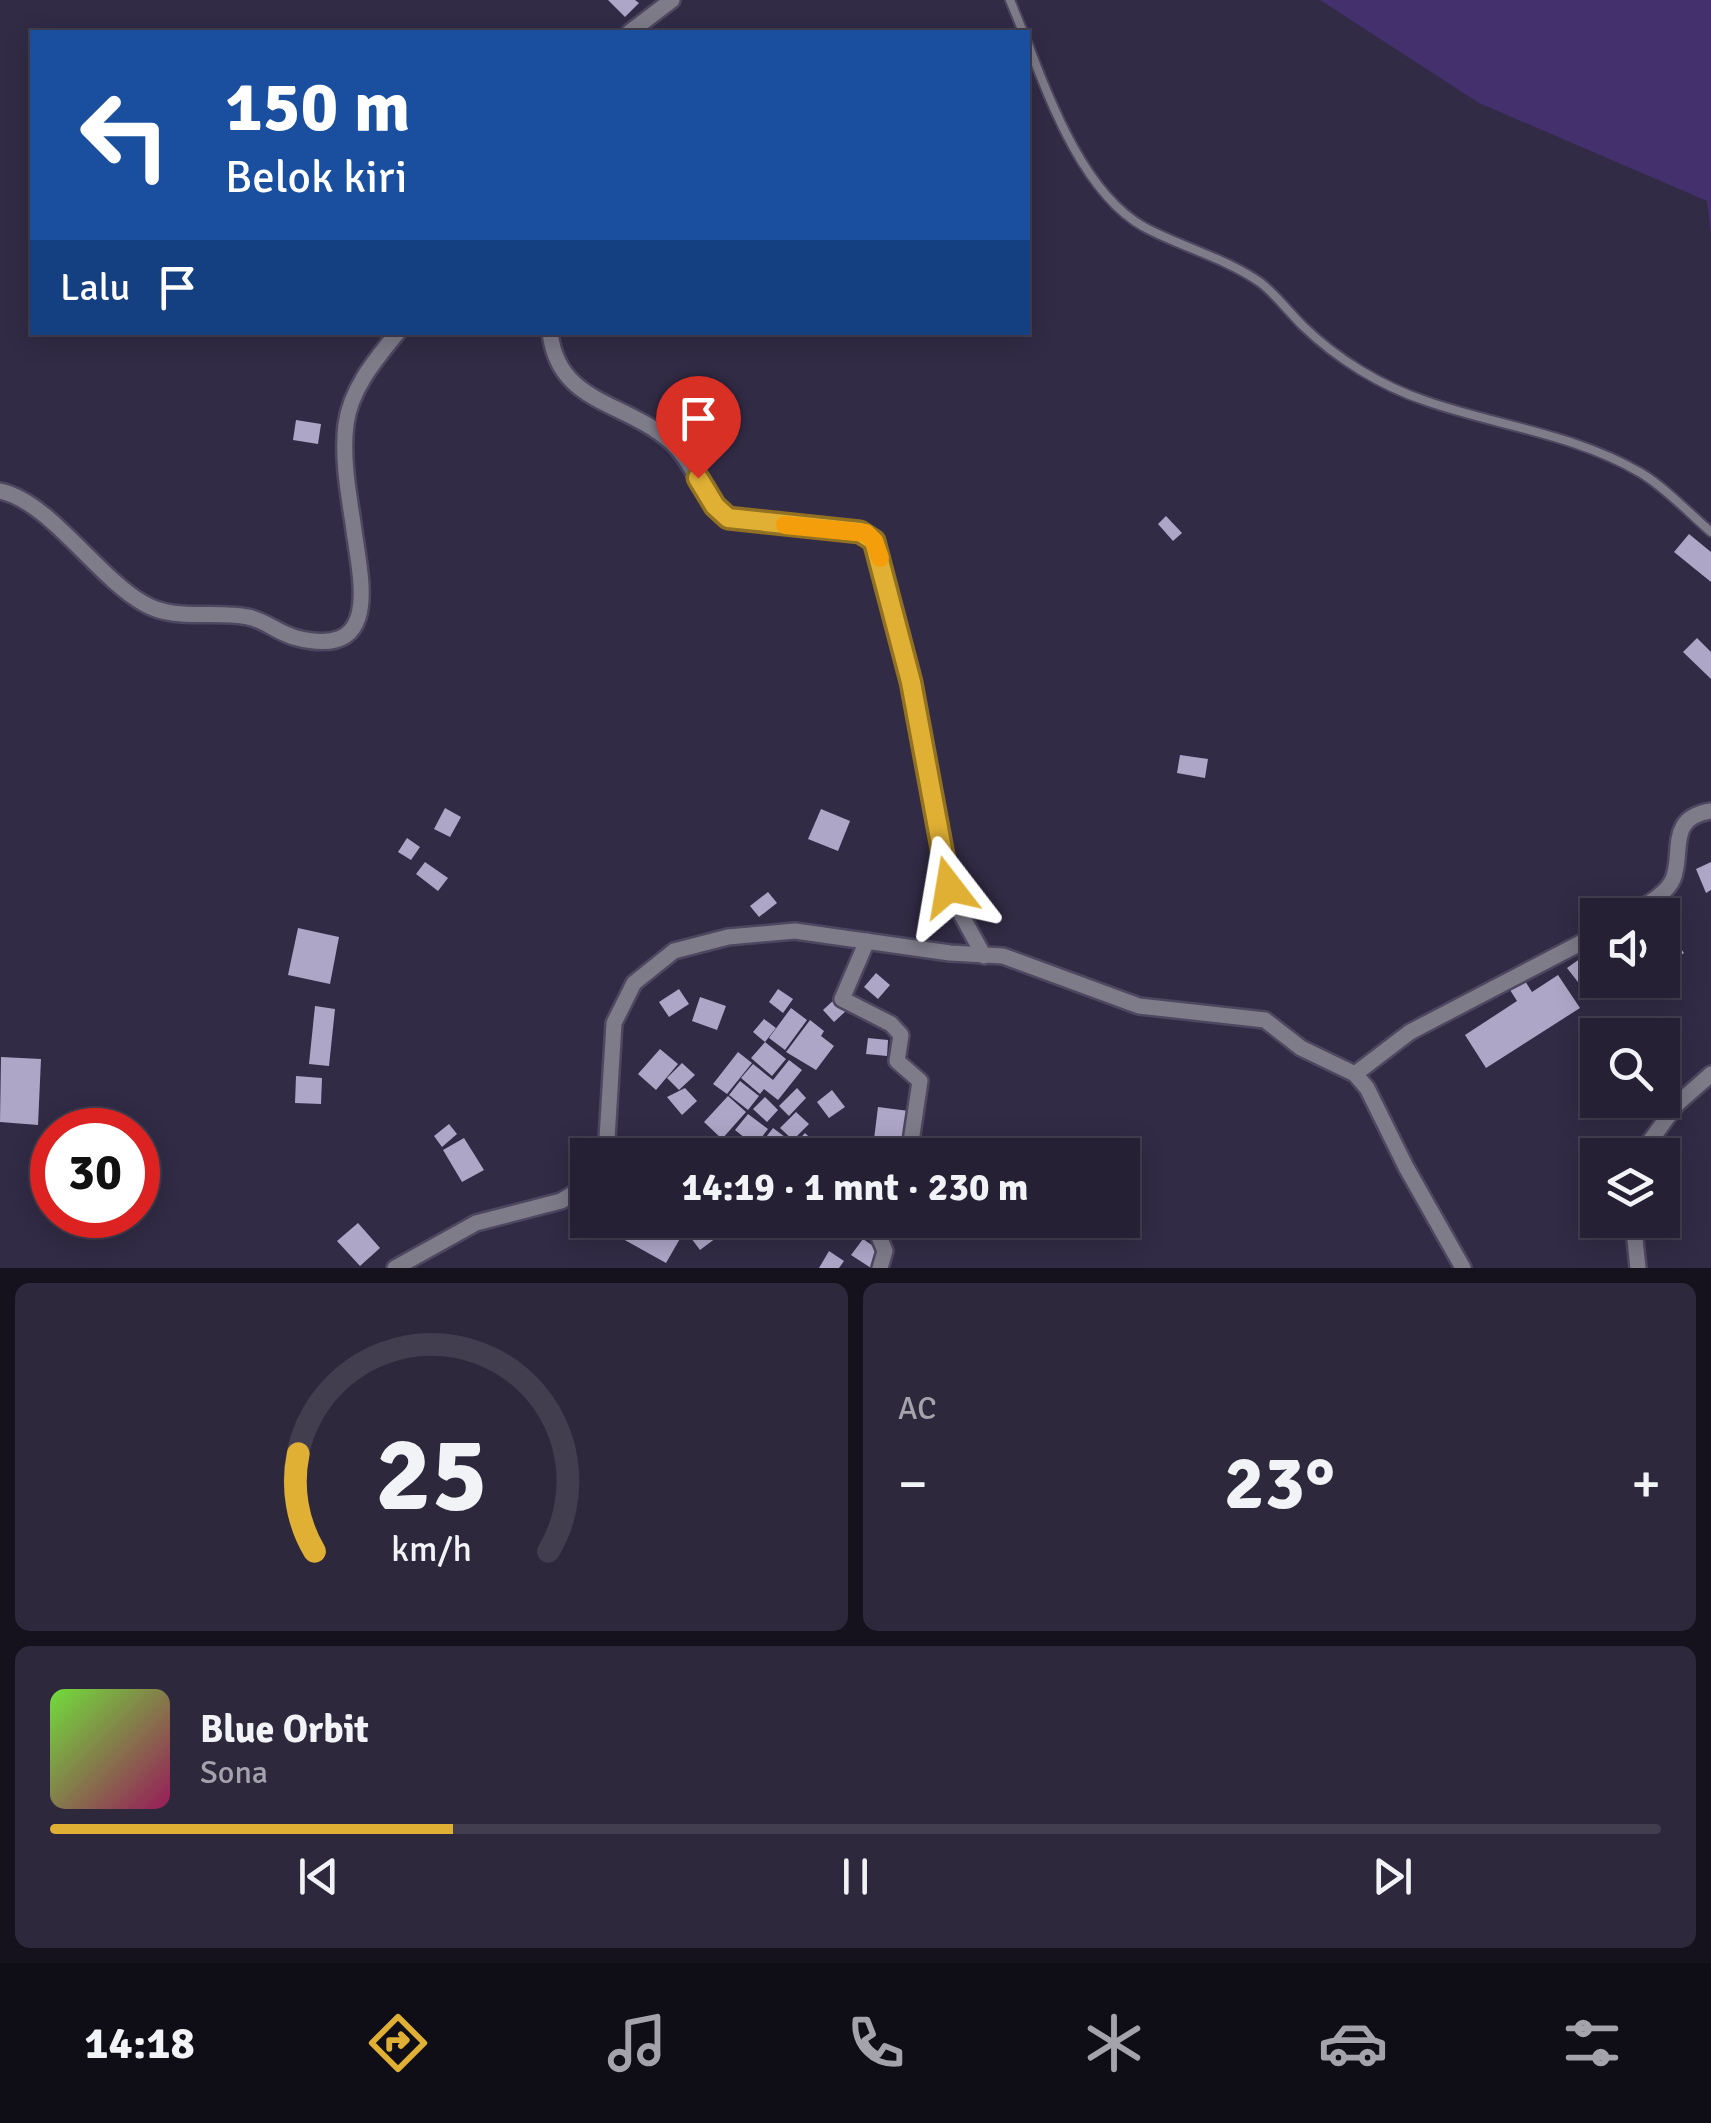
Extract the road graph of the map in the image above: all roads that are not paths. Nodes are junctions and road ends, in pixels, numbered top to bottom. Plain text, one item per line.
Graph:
1 (672, 0) edge
2 (1010, 0) edge
3 (633, 30) edge
4 (1022, 30) edge
5 (1030, 49) edge
6 (396, 335) edge
7 (550, 335) edge
8 (0, 492) edge
9 (1711, 532) edge
10 (1711, 812) edge
11 (1653, 898) edge
12 (867, 941) junction
13 (1580, 943) edge
14 (984, 956) junction
15 (1355, 1074) junction
16 (1711, 1074) edge
17 (607, 1138) edge
18 (912, 1138) edge
19 (1653, 1138) edge
20 (570, 1194) edge
21 (879, 1238) edge
22 (1635, 1238) edge
23 (395, 1268) edge
24 (880, 1268) edge
25 (1463, 1268) edge
26 (1638, 1268) edge

1 - 3 street
2 - 4 lane
5 - 9 lane
6 - 8 street
7 - 14 street
10 - 11 street
12 - 14 street
12 - 17 street
12 - 18 street
13 - 15 street
14 - 15 street
15 - 25 street
16 - 19 street
20 - 23 street
21 - 24 street
22 - 26 street

